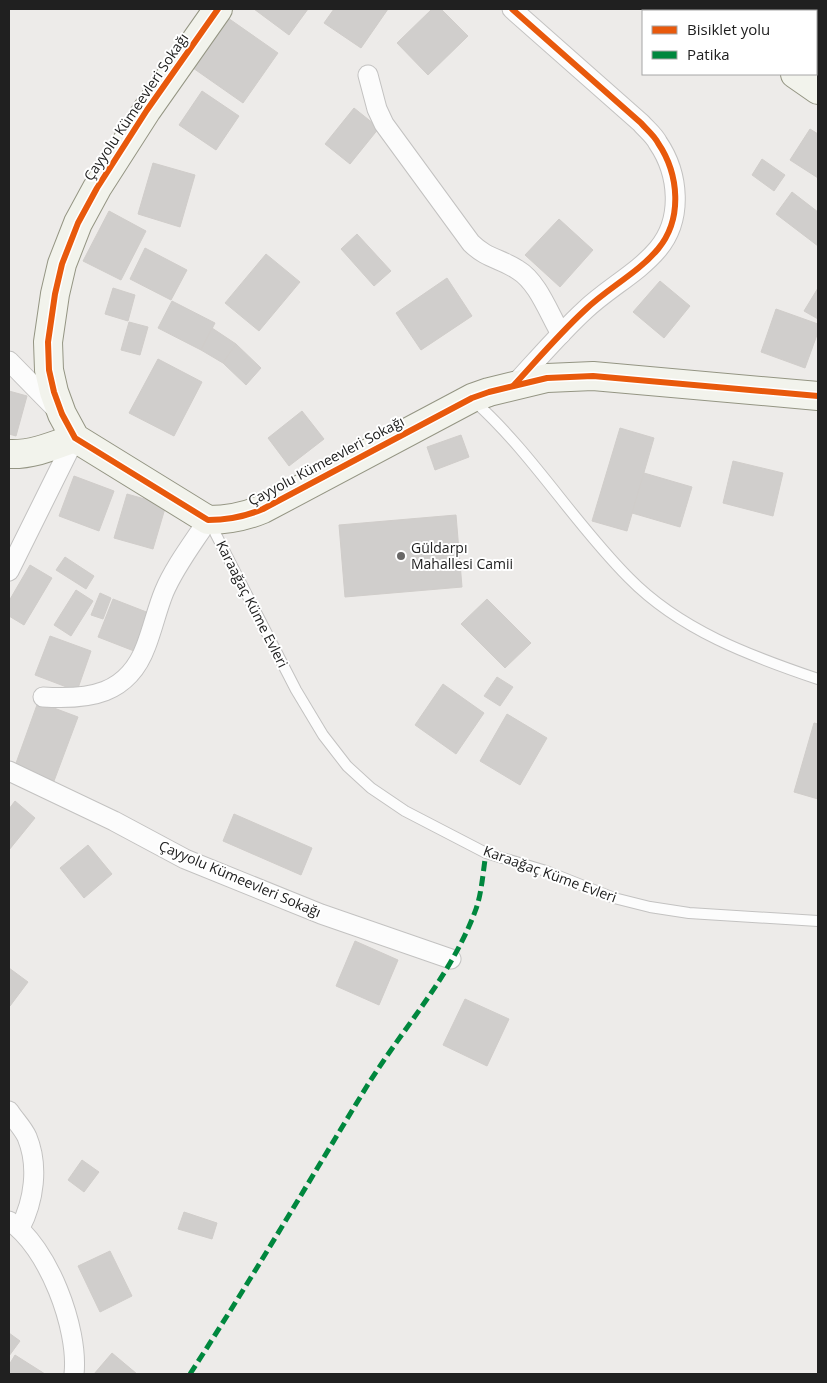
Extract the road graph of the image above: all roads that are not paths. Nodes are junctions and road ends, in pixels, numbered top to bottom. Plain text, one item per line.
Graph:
1 (218, 9) edge
2 (512, 9) edge
3 (368, 75) dead end
4 (796, 75) edge
5 (818, 90) edge
6 (561, 334) junction
7 (9, 361) edge
8 (514, 385) junction
9 (818, 396) edge
10 (472, 398) junction
11 (62, 414) junction
12 (75, 438) junction
13 (9, 454) edge
14 (208, 520) junction
15 (9, 571) edge
16 (818, 679) edge
17 (43, 696) dead end
18 (9, 771) edge
19 (818, 920) edge
20 (451, 959) dead end
21 (9, 1111) edge
22 (14, 1224) edge
23 (74, 1374) edge

1 - 11 street, Çayyolu Kümeevleri Sokağı
2 - 6 street
3 - 6 street
4 - 5 street
6 - 8 street
7 - 11 street, Çayyolu Kümeevleri Sokağı
8 - 9 street, Çayyolu Kümeevleri Sokağı
8 - 10 street, Çayyolu Kümeevleri Sokağı
10 - 14 street, Çayyolu Kümeevleri Sokağı
10 - 16 lane
11 - 12 street, Çayyolu Kümeevleri Sokağı
12 - 13 street
12 - 14 street, Çayyolu Kümeevleri Sokağı
12 - 15 street
14 - 17 street
14 - 19 lane, Karaağaç Küme Evleri
18 - 20 street, Çayyolu Kümeevleri Sokağı
21 - 22 street
22 - 23 street

